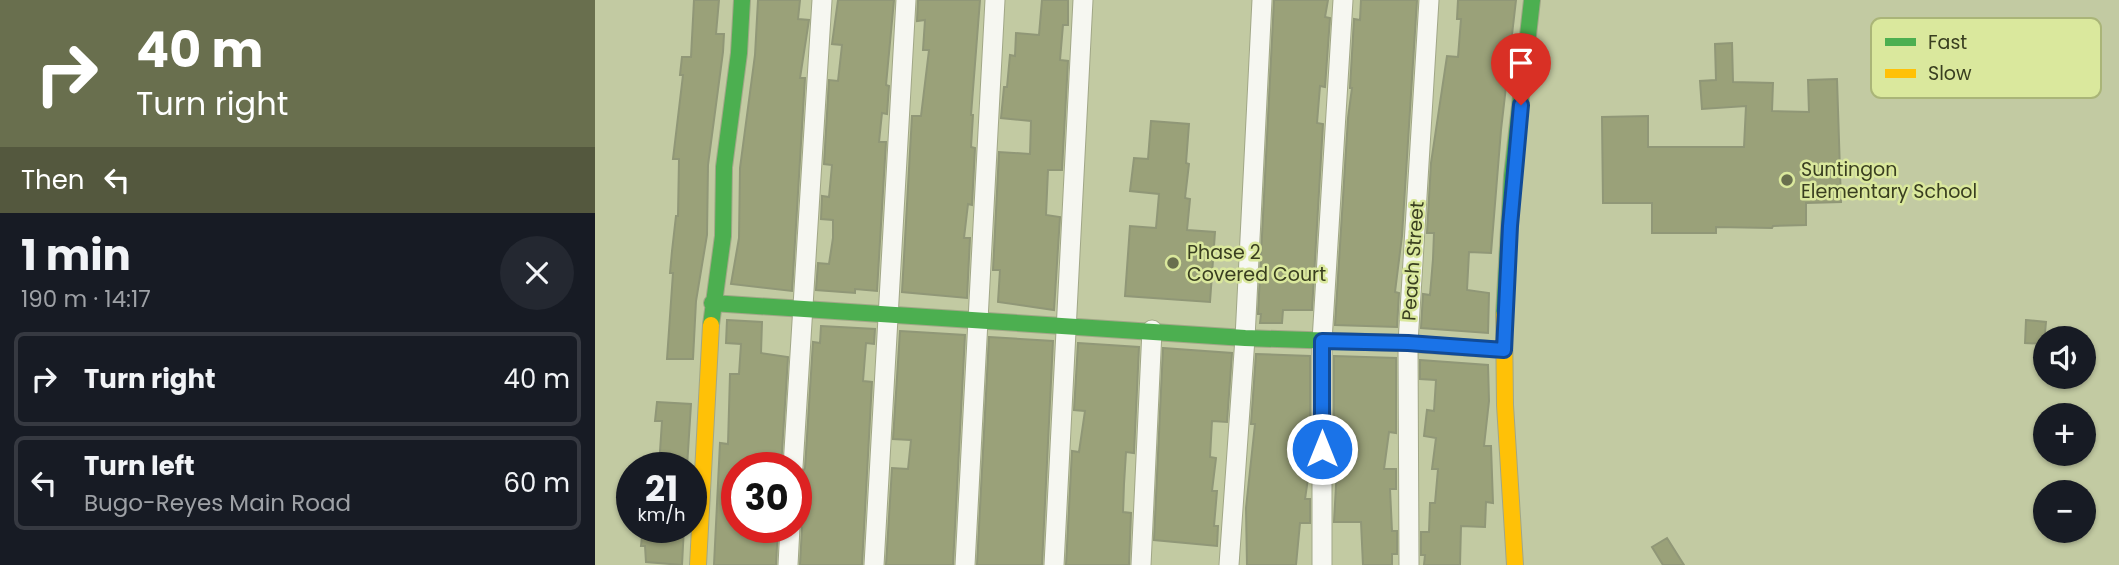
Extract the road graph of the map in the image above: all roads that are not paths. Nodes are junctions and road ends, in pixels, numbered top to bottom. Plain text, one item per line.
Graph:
1 (742, 0) edge
2 (822, 0) edge
3 (906, 0) edge
4 (995, 0) edge
5 (1083, 0) edge
6 (1262, 0) edge
7 (1343, 0) edge
8 (1429, 0) edge
9 (1532, 0) edge
10 (712, 303) junction
11 (801, 309) junction
12 (887, 316) junction
13 (979, 319) junction
14 (1067, 326) junction
15 (1152, 330) junction
16 (1245, 338) junction
17 (1322, 341) junction
18 (1408, 343) junction
19 (1504, 350) junction
20 (794, 452) edge
21 (789, 543) edge
22 (698, 565) edge
23 (788, 565) edge
24 (874, 565) edge
25 (965, 565) edge
26 (1054, 565) edge
27 (1140, 565) edge
28 (1229, 565) edge
29 (1322, 565) edge
30 (1409, 565) edge
31 (1515, 565) edge

1 - 10 street
2 - 11 street
3 - 12 street
4 - 13 street
5 - 14 street
6 - 16 street
7 - 17 street
8 - 18 street, Peach Street
9 - 19 street
10 - 11 street
10 - 22 street
11 - 12 street
11 - 20 street
12 - 13 street
12 - 24 street
13 - 14 street
13 - 25 street
14 - 15 street
14 - 26 street
15 - 16 street
15 - 27 street
16 - 17 street
16 - 28 street
17 - 18 street
17 - 29 street
18 - 19 street
18 - 30 street, Peach Street
19 - 31 street
21 - 23 street

